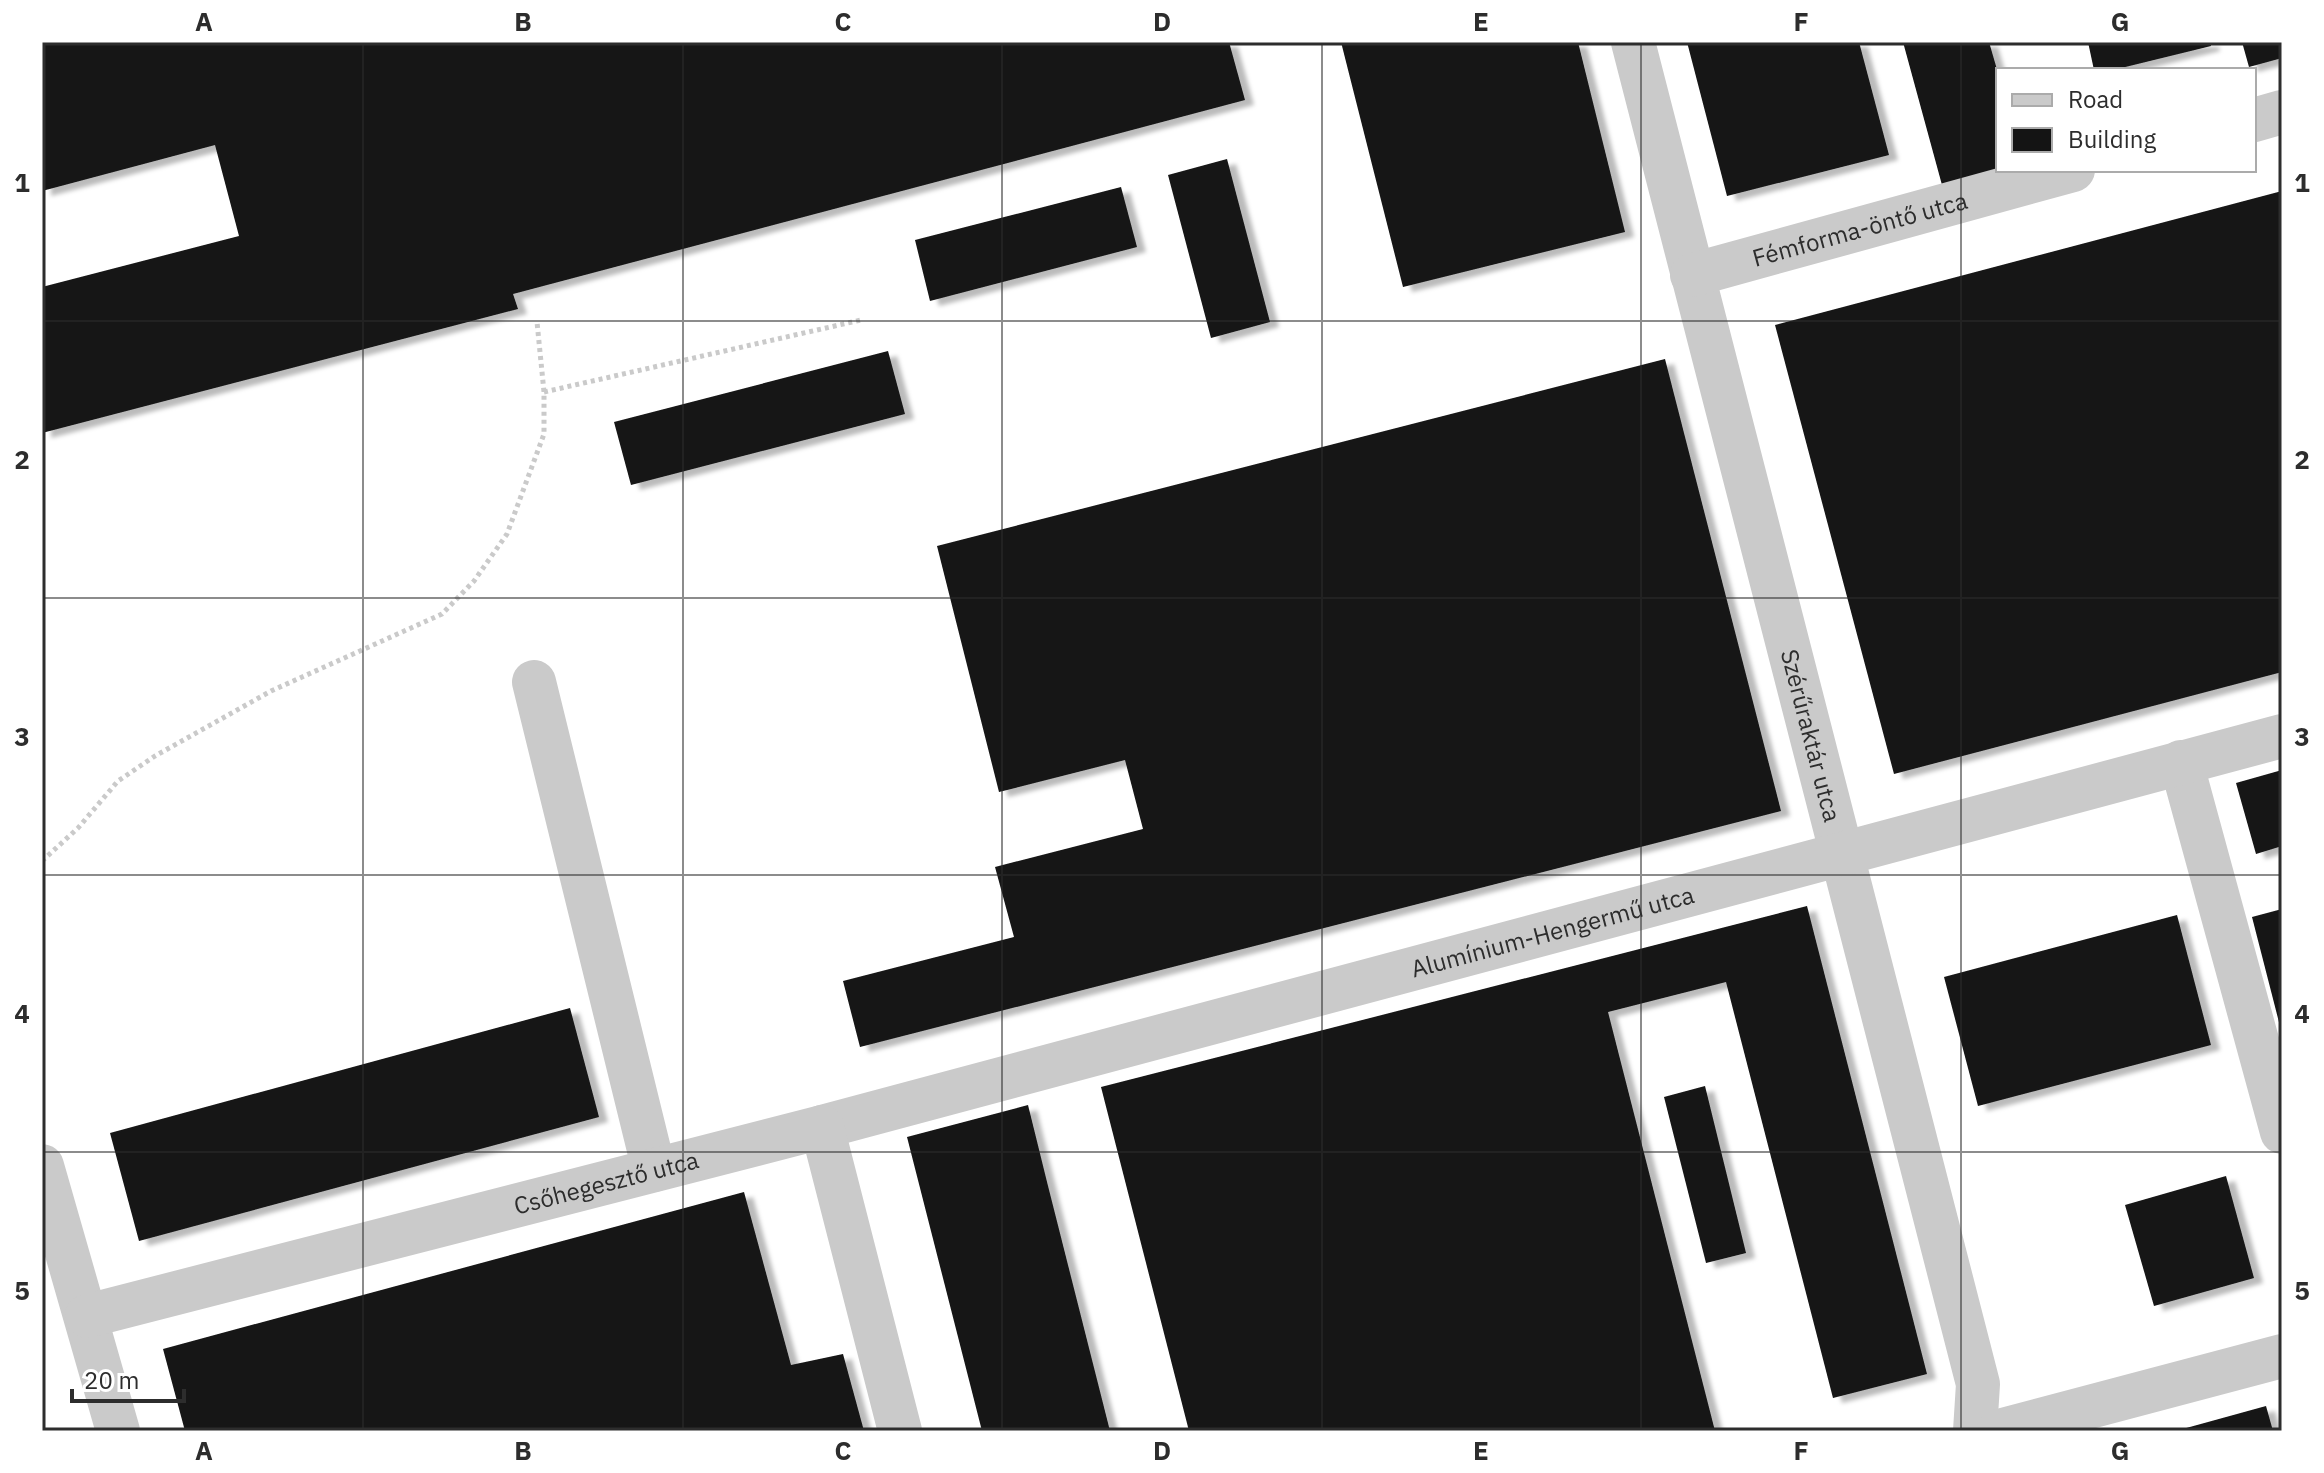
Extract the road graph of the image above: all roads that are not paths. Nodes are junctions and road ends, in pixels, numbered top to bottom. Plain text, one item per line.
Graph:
1 (1633, 42) edge
2 (2282, 112) edge
3 (2256, 119) edge
4 (2066, 172) edge
5 (1692, 275) junction
6 (534, 682) dead end
7 (2282, 736) edge
8 (2181, 762) junction
9 (1838, 852) junction
10 (822, 1127) junction
11 (2282, 1132) edge
12 (42, 1166) edge
13 (654, 1170) junction
14 (87, 1316) junction
15 (2282, 1356) edge
16 (118, 1431) edge
17 (900, 1431) edge
18 (1975, 1431) edge
19 (1999, 1431) edge

1 - 5 street, Szérűraktár utca
2 - 3 street
4 - 5 street, Fémforma-öntő utca
5 - 9 street, Szérűraktár utca
6 - 13 street
7 - 8 street, Alumínium-Hengermű utca
8 - 9 street, Alumínium-Hengermű utca
8 - 11 street
9 - 10 street, Alumínium-Hengermű utca
9 - 18 street, Szérűraktár utca
10 - 13 street, Csőhegesztő utca
10 - 17 street
12 - 14 street
13 - 14 street, Csőhegesztő utca
14 - 16 street
15 - 19 street

